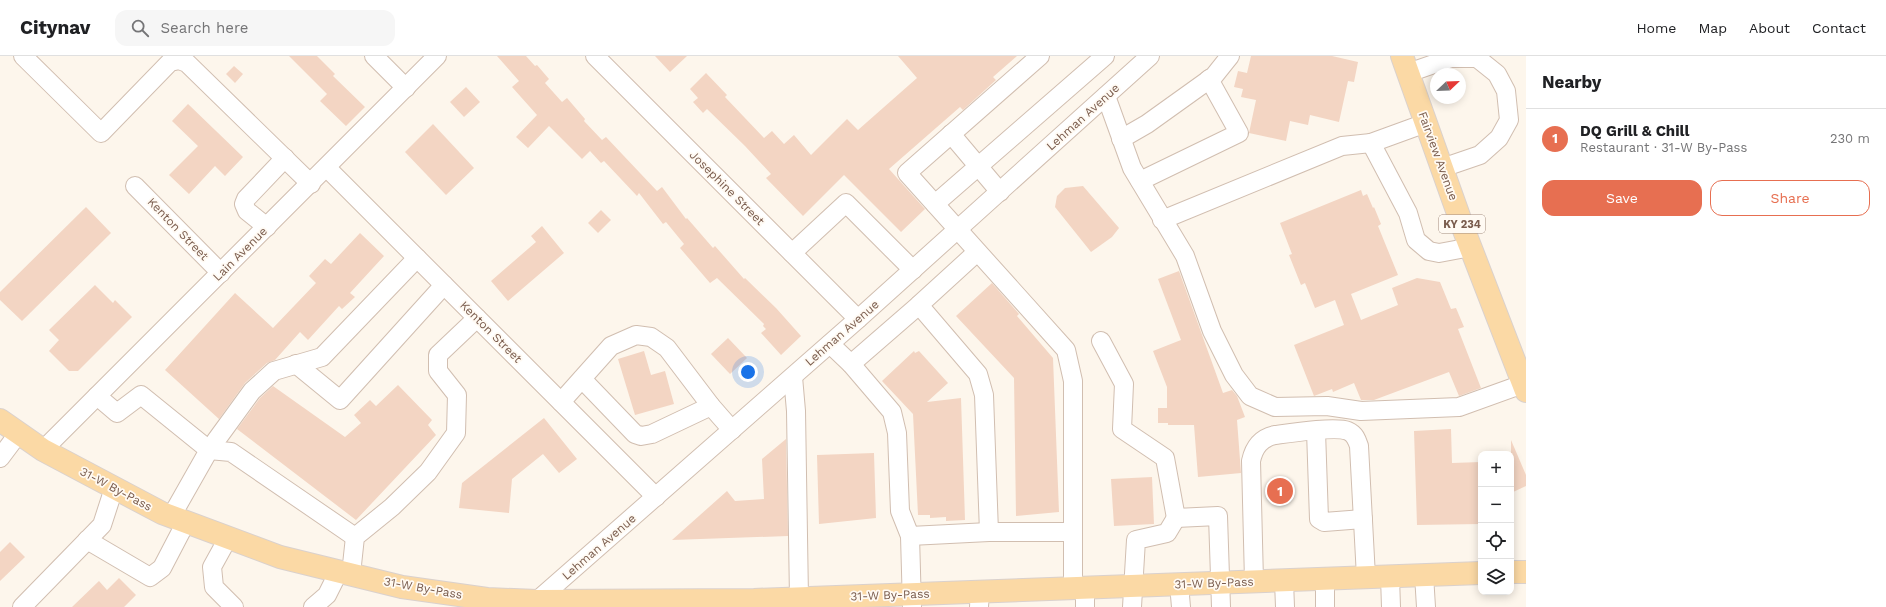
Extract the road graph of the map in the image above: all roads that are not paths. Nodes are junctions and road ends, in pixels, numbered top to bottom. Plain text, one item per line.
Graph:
1 (23, 56) edge
2 (374, 56) edge
3 (437, 56) edge
4 (595, 56) edge
5 (1040, 56) edge
6 (1150, 56) edge
7 (1230, 56) edge
8 (1101, 57) edge
9 (1405, 65) edge
10 (1209, 79) junction
11 (1120, 83) junction
12 (406, 88) junction
13 (1106, 96) junction
14 (1426, 124) junction
15 (952, 134) junction
16 (1122, 139) junction
17 (1371, 144) junction
18 (285, 158) junction
19 (979, 166) junction
20 (327, 168) junction
21 (1442, 168) junction
22 (1140, 181) junction
23 (311, 184) junction
24 (135, 186) dead end
25 (1000, 192) junction
26 (935, 204) junction
27 (1162, 220) junction
28 (267, 227) junction
29 (958, 230) junction
30 (1471, 247) junction
31 (977, 252) junction
32 (792, 253) junction
33 (417, 258) junction
34 (913, 270) junction
35 (221, 273) junction
36 (444, 285) junction
37 (919, 305) junction
38 (477, 318) junction
39 (858, 319) junction
40 (1101, 341) dead end
41 (830, 344) junction
42 (296, 364) junction
43 (851, 364) junction
44 (793, 377) junction
45 (582, 379) junction
46 (1525, 388) edge
47 (97, 396) junction
48 (561, 402) junction
49 (711, 406) junction
50 (0, 420) edge
51 (732, 430) junction
52 (1316, 431) junction
53 (18, 434) junction
54 (43, 450) junction
55 (209, 450) junction
56 (0, 458) edge
57 (114, 488) junction
58 (656, 496) junction
59 (1176, 518) junction
60 (179, 519) junction
61 (1363, 519) junction
62 (989, 532) junction
63 (1073, 532) junction
64 (910, 536) junction
65 (355, 537) junction
66 (228, 538) junction
67 (87, 540) junction
68 (1514, 572) edge
69 (1526, 572) edge
70 (345, 573) junction
71 (1478, 573) edge
72 (1424, 575) junction
73 (1390, 576) junction
74 (1366, 577) junction
75 (1325, 579) junction
76 (1284, 580) junction
77 (1254, 581) junction
78 (1219, 583) junction
79 (1179, 584) junction
80 (1136, 593) edge
81 (1081, 594) edge
82 (799, 598) junction
83 (979, 599) edge
84 (911, 600) edge
85 (876, 601) edge
86 (845, 602) edge
87 (766, 603) edge
88 (323, 604) edge
89 (534, 604) edge
90 (621, 604) edge
91 (22, 607) edge
92 (234, 607) edge
93 (1145, 607) edge
94 (1181, 607) edge
95 (1221, 607) edge
96 (1285, 607) edge
97 (1325, 607) edge
98 (1391, 607) edge
99 (1426, 607) edge

1 - 18 street
2 - 12 street
3 - 12 street, Lain Avenue
4 - 32 street, Josephine Street
5 - 15 street
6 - 11 street, Lehman Avenue
7 - 10 street
8 - 11 street
8 - 19 street
9 - 14 main road, Fairview Avenue / KY 234
9 - 21 street
10 - 16 street
10 - 22 street
11 - 13 street, Lehman Avenue
12 - 20 street, Lain Avenue
13 - 16 street
13 - 25 street, Lehman Avenue
14 - 17 street
14 - 21 main road, Fairview Avenue / KY 234
15 - 19 street
15 - 26 street
16 - 22 street
17 - 27 street
17 - 30 street
18 - 23 street
18 - 28 street
19 - 25 street
19 - 26 street
20 - 23 street, Lain Avenue
20 - 33 street, Kenton Street
21 - 30 main road, Fairview Avenue / KY 234
22 - 27 street
23 - 28 street, Lain Avenue
24 - 35 street, Kenton Street
25 - 29 street, Lehman Avenue
26 - 29 street
27 - 46 street
28 - 35 street, Lain Avenue
29 - 31 street
29 - 34 street, Lehman Avenue
30 - 46 main road, Fairview Avenue / KY 234
31 - 37 street
31 - 63 street
32 - 34 street
32 - 39 street, Josephine Street
33 - 36 street, Kenton Street
33 - 42 street
34 - 39 street, Lehman Avenue
35 - 47 street, Lain Avenue
36 - 38 street, Kenton Street
36 - 42 street
37 - 43 street
37 - 62 street
38 - 48 street, Kenton Street
38 - 65 street
39 - 41 street, Lehman Avenue
40 - 59 street
41 - 43 street
41 - 44 street, Lehman Avenue
42 - 55 street
43 - 64 street
44 - 51 street, Lehman Avenue
44 - 82 street
45 - 48 street
45 - 49 street
45 - 49 street
47 - 54 street, Lain Avenue
47 - 55 street
48 - 58 street, Kenton Street
49 - 51 street
50 - 53 main road, 31-W By-Pass
51 - 58 street, Lehman Avenue
52 - 61 street
52 - 61 street
52 - 77 street
53 - 54 main road, 31-W By-Pass
53 - 56 street
54 - 57 main road, 31-W By-Pass
55 - 60 street
55 - 65 street
57 - 60 main road, 31-W By-Pass
57 - 67 street
58 - 89 street, Lehman Avenue
59 - 78 street
59 - 80 street
60 - 66 main road, 31-W By-Pass
60 - 67 street
61 - 74 street
62 - 63 street
62 - 64 street
63 - 81 street
64 - 84 street
65 - 70 street
66 - 70 main road, 31-W By-Pass
66 - 92 street
67 - 91 street
68 - 69 main road
70 - 88 street
70 - 89 main road, 31-W By-Pass
71 - 72 main road, 31-W By-Pass
72 - 73 main road, 31-W By-Pass
72 - 99 street
73 - 74 main road, 31-W By-Pass
73 - 98 street
74 - 75 main road, 31-W By-Pass
75 - 76 main road, 31-W By-Pass
75 - 97 street
76 - 77 main road, 31-W By-Pass
76 - 96 street
77 - 78 main road, 31-W By-Pass
78 - 79 main road, 31-W By-Pass
78 - 95 street
79 - 80 main road, 31-W By-Pass
79 - 94 street
80 - 81 main road, 31-W By-Pass
80 - 93 street
81 - 83 main road, 31-W By-Pass
82 - 86 main road, 31-W By-Pass
82 - 87 main road, 31-W By-Pass
83 - 84 main road, 31-W By-Pass
84 - 85 main road, 31-W By-Pass
85 - 86 main road, 31-W By-Pass
87 - 90 main road, 31-W By-Pass
89 - 90 main road, 31-W By-Pass

